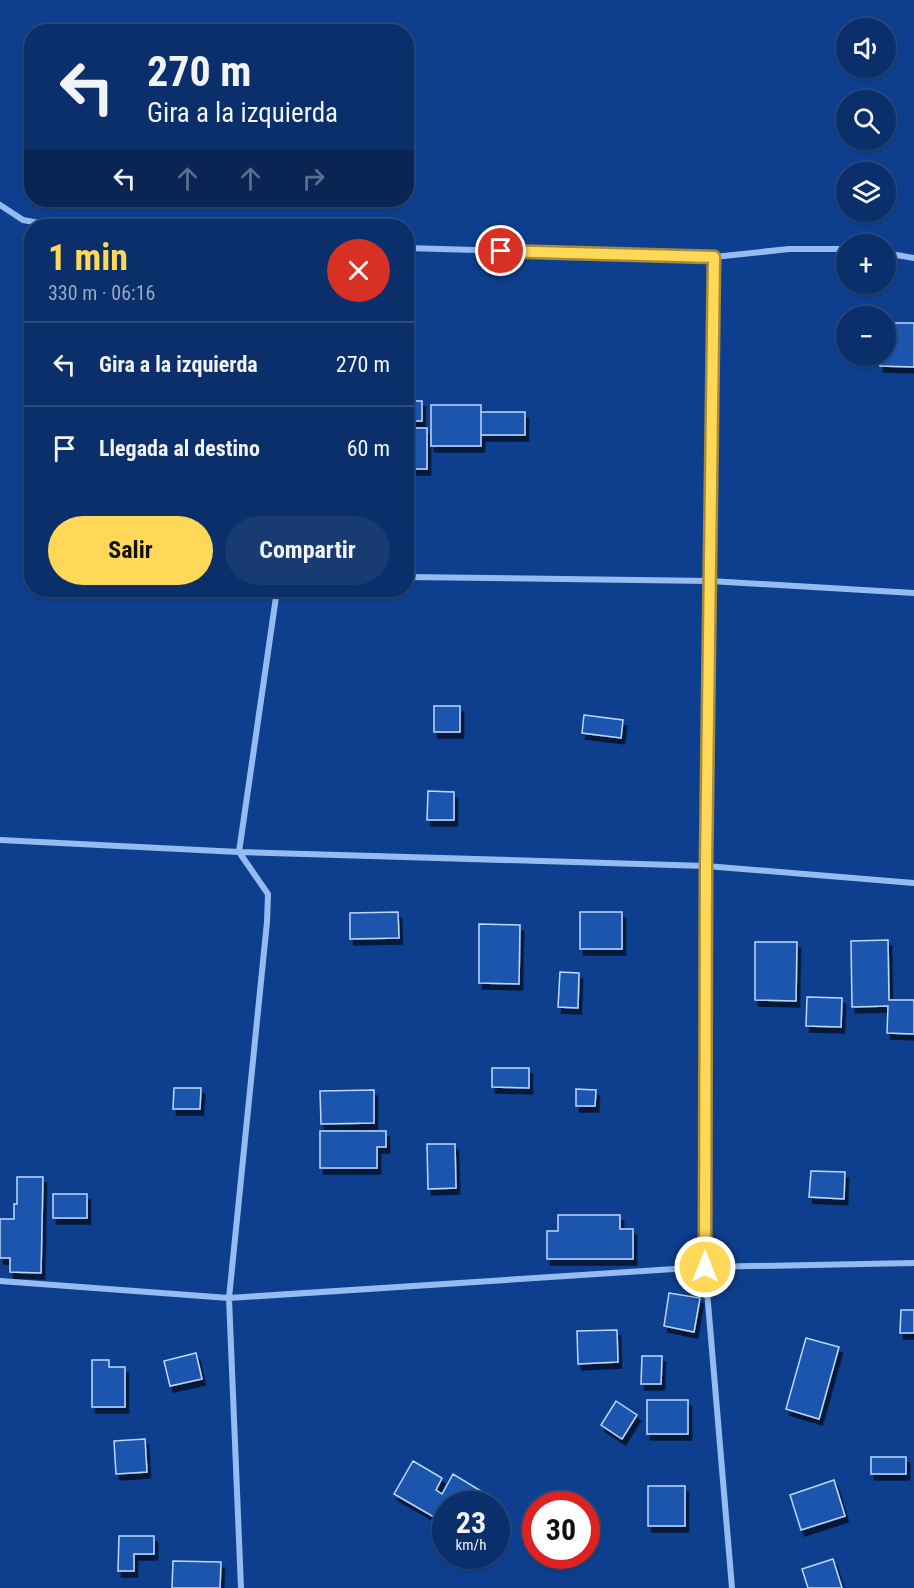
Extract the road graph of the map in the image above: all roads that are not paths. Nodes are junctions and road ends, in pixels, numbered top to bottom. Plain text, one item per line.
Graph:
1 (0, 205) edge
2 (24, 220) edge
3 (414, 248) edge
4 (836, 249) edge
5 (896, 255) edge
6 (714, 257) junction
7 (914, 258) edge
8 (414, 577) edge
9 (710, 582) junction
10 (914, 593) edge
11 (276, 597) edge
12 (0, 840) edge
13 (239, 852) junction
14 (706, 866) junction
15 (914, 883) edge
16 (914, 1263) edge
17 (705, 1267) junction
18 (0, 1281) edge
19 (229, 1298) junction
20 (241, 1588) edge
21 (732, 1588) edge

1 - 2 street
3 - 6 street
4 - 6 street
5 - 7 street
6 - 9 street
8 - 9 street
9 - 10 street
9 - 14 street
11 - 13 street
12 - 13 street
13 - 14 street
13 - 19 street
14 - 15 street
14 - 17 street
16 - 17 street
17 - 19 street
17 - 21 street
18 - 19 street
19 - 20 street

